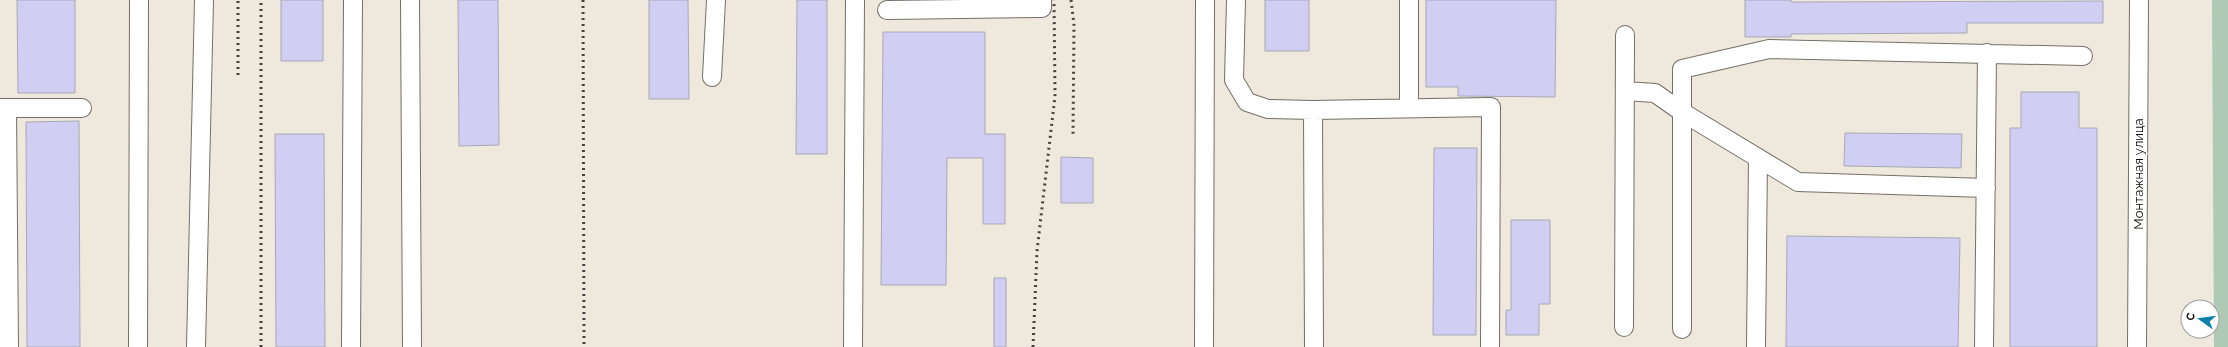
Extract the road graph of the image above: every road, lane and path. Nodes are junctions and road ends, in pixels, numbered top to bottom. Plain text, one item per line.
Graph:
1 (139, 0) edge
2 (204, 0) edge
3 (353, 0) edge
4 (410, 0) edge
5 (716, 0) edge
6 (855, 0) edge
7 (1042, 0) edge
8 (1205, 0) edge
9 (1236, 0) edge
10 (1409, 0) edge
11 (2139, 0) edge
12 (887, 10) dead end
13 (1625, 36) dead end
14 (1988, 53) junction
15 (2083, 56) dead end
16 (712, 77) dead end
17 (1625, 92) junction
18 (3, 108) edge
19 (82, 108) dead end
20 (1409, 108) junction
21 (1312, 110) junction
22 (1682, 112) junction
23 (1758, 158) junction
24 (1986, 188) junction
25 (1624, 327) dead end
26 (1682, 329) dead end
27 (9, 347) edge
28 (138, 347) edge
29 (196, 347) edge
30 (350, 347) edge
31 (412, 347) edge
32 (853, 347) edge
33 (1204, 347) edge
34 (1314, 347) edge
35 (1490, 347) edge
36 (1756, 347) edge
37 (1984, 347) edge
38 (2137, 347) edge

1 - 28 street
2 - 29 street
3 - 30 street
4 - 31 street
5 - 16 street
6 - 32 street
7 - 12 street
8 - 33 street
9 - 21 street
10 - 20 street
11 - 38 street, Монтажная улица
13 - 17 street
14 - 15 street
14 - 22 street
14 - 24 street
17 - 22 street
17 - 25 street
18 - 19 street
18 - 27 street
20 - 21 street
20 - 35 street
21 - 34 street
22 - 23 street
22 - 26 street
23 - 24 street
23 - 36 street
24 - 37 street

